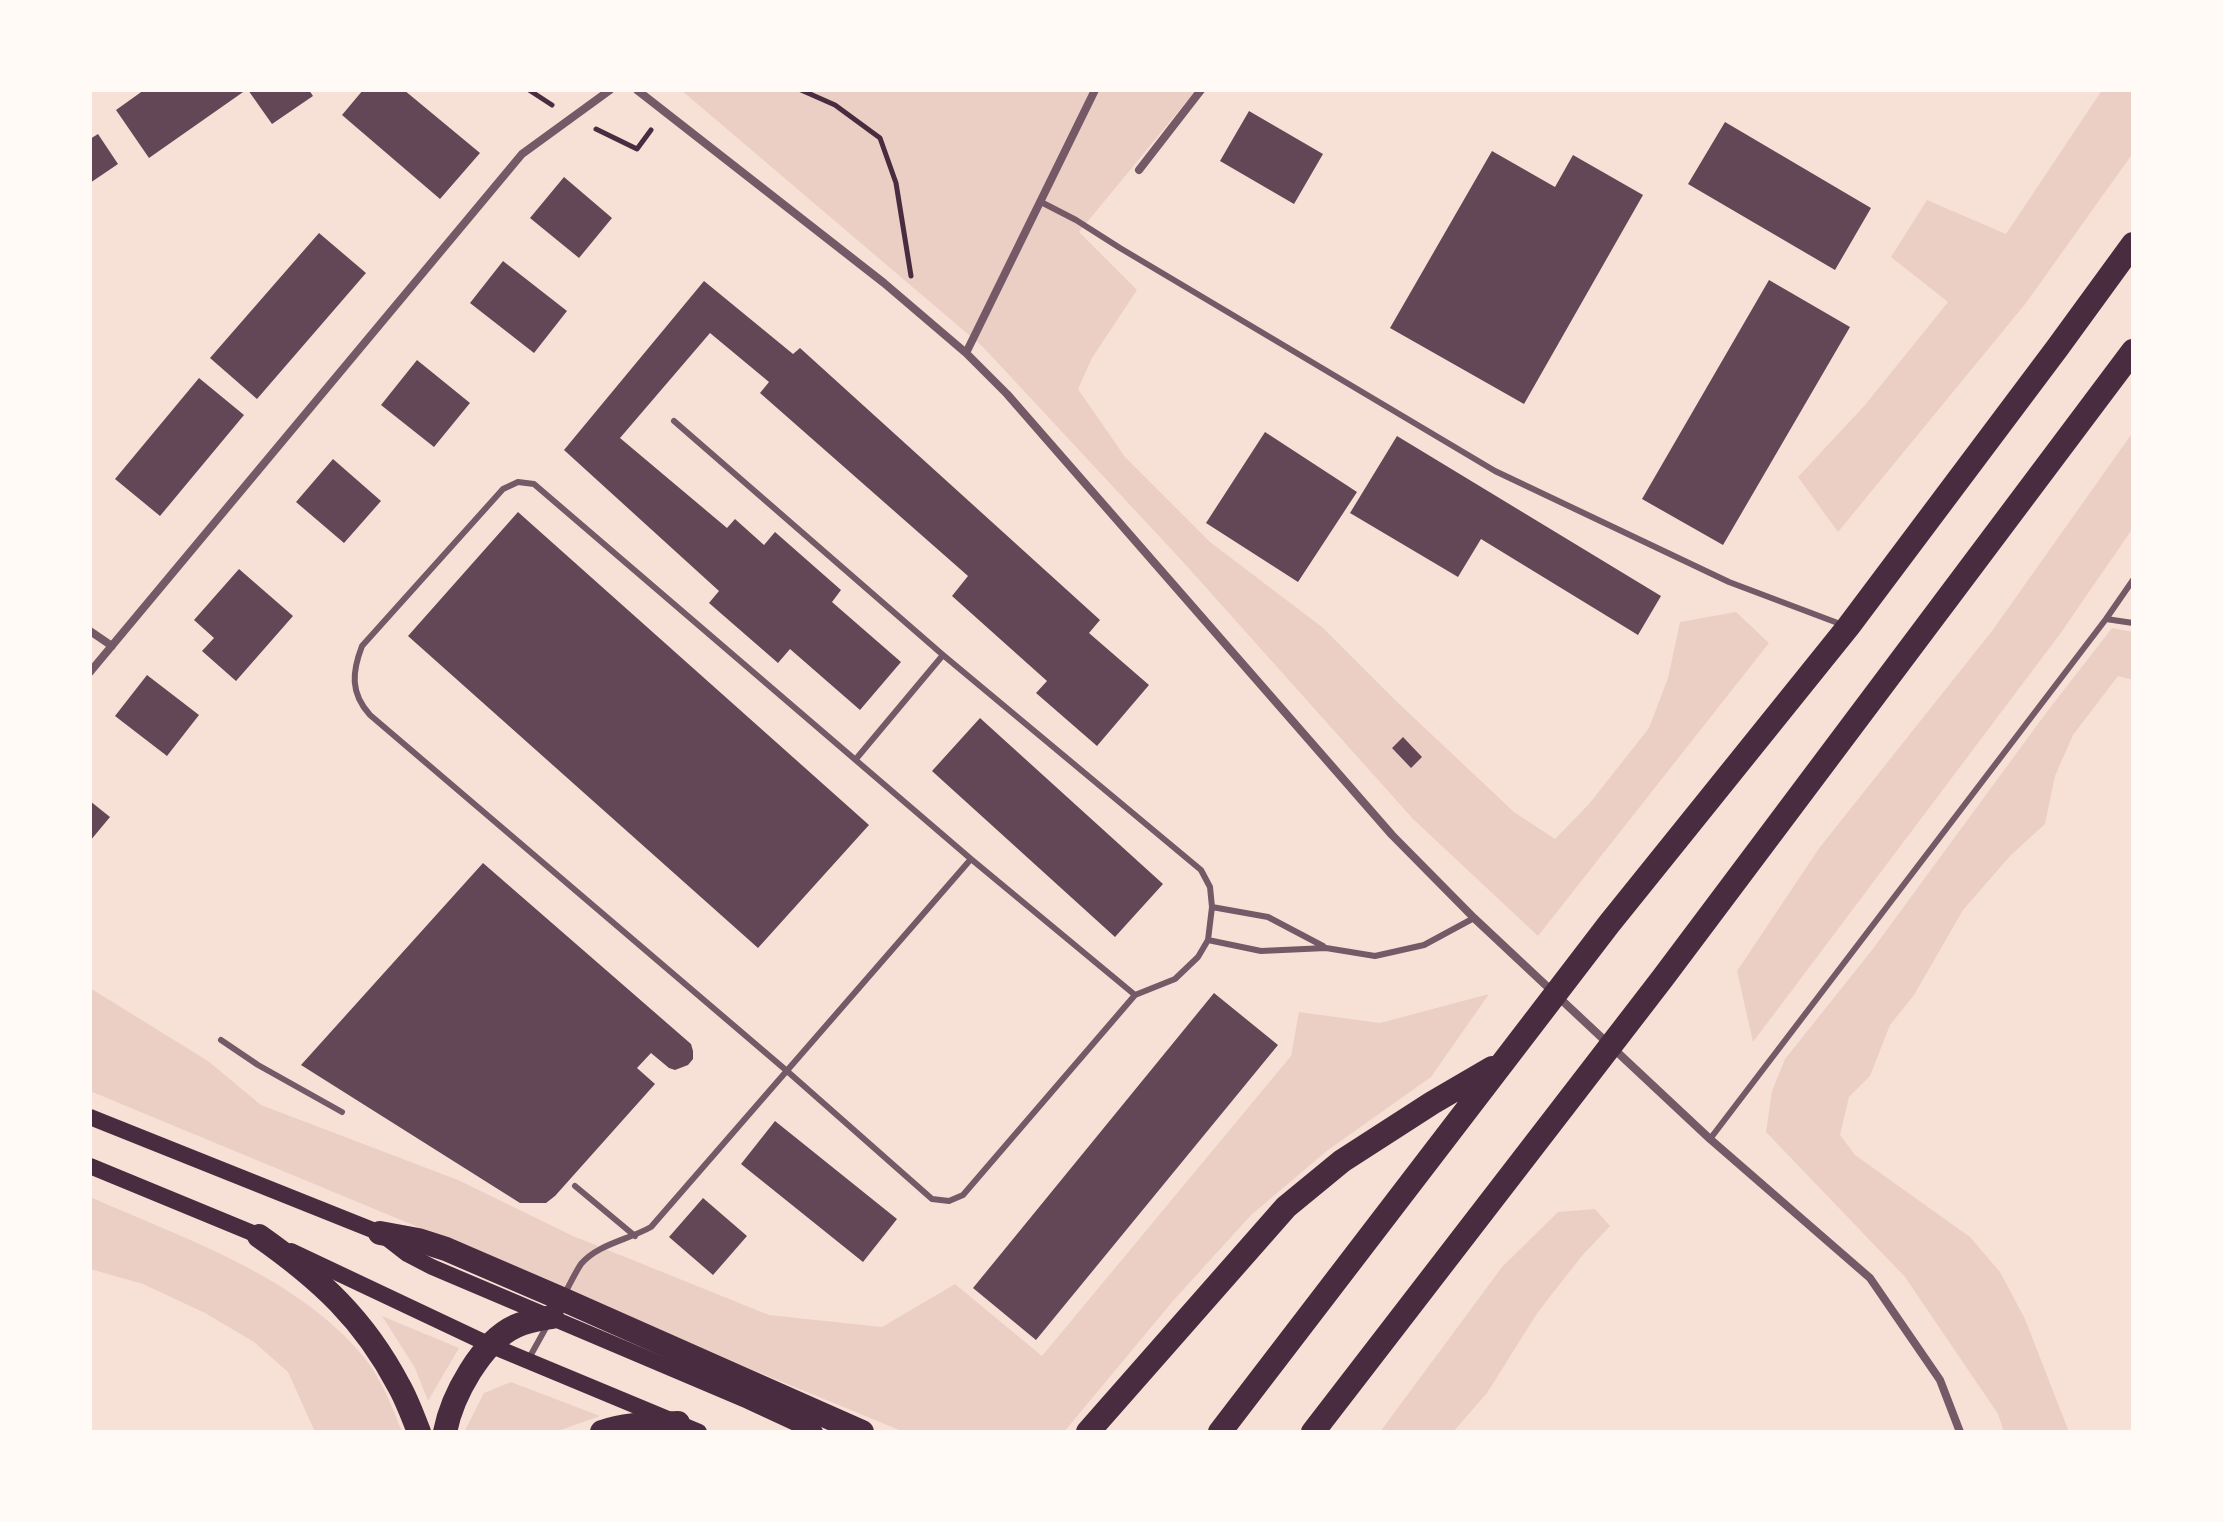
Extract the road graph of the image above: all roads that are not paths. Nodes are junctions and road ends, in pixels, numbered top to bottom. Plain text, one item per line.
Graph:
1 (610, 90) edge
2 (637, 90) edge
3 (1095, 90) edge
4 (1201, 90) edge
5 (1139, 170) dead end
6 (1041, 202) junction
7 (2133, 244) edge
8 (2133, 351) edge
9 (966, 353) junction
10 (674, 421) dead end
11 (2133, 580) edge
12 (2106, 619) junction
13 (2133, 623) edge
14 (1848, 627) junction
15 (90, 631) edge
16 (112, 646) junction
17 (943, 655) junction
18 (90, 672) edge
19 (856, 759) junction
20 (971, 859) junction
21 (1212, 907) junction
22 (1474, 918) junction
23 (1208, 940) junction
24 (1326, 948) junction
25 (1135, 995) junction
26 (221, 1040) dead end
27 (1501, 1063) junction
28 (787, 1071) junction
29 (342, 1112) dead end
30 (90, 1117) edge
31 (1710, 1139) junction
32 (90, 1166) edge
33 (575, 1186) dead end
34 (380, 1233) joint
35 (259, 1236) junction
36 (635, 1236) junction
37 (557, 1308) junction
38 (490, 1345) junction
39 (528, 1361) junction
40 (689, 1428) edge
41 (419, 1432) edge
42 (445, 1432) edge
43 (602, 1432) edge
44 (815, 1432) edge
45 (862, 1432) edge
46 (1088, 1432) edge
47 (1220, 1432) edge
48 (1313, 1432) edge
49 (1960, 1432) edge

1 - 16 street
2 - 9 street
3 - 6 street
4 - 5 street
6 - 9 street
6 - 14 lane
7 - 14 highway
8 - 48 highway
9 - 22 street
10 - 17 lane
11 - 12 lane
12 - 13 lane
12 - 31 lane
14 - 27 highway
15 - 16 street
16 - 18 street
17 - 19 lane
17 - 21 lane
19 - 20 lane
19 - 28 lane
20 - 25 lane
20 - 28 lane
21 - 23 lane
21 - 24 lane
22 - 24 lane
22 - 31 street
23 - 24 lane
23 - 25 lane
25 - 28 lane
26 - 29 lane
27 - 46 highway
27 - 47 highway
28 - 36 lane
30 - 34 main road
31 - 49 street
32 - 35 main road
33 - 36 lane
34 - 37 highway
35 - 38 main road
35 - 41 highway
36 - 37 lane
37 - 38 highway
37 - 39 lane
37 - 44 main road
37 - 45 highway
38 - 39 main road
38 - 42 highway
39 - 40 main road
40 - 43 highway

